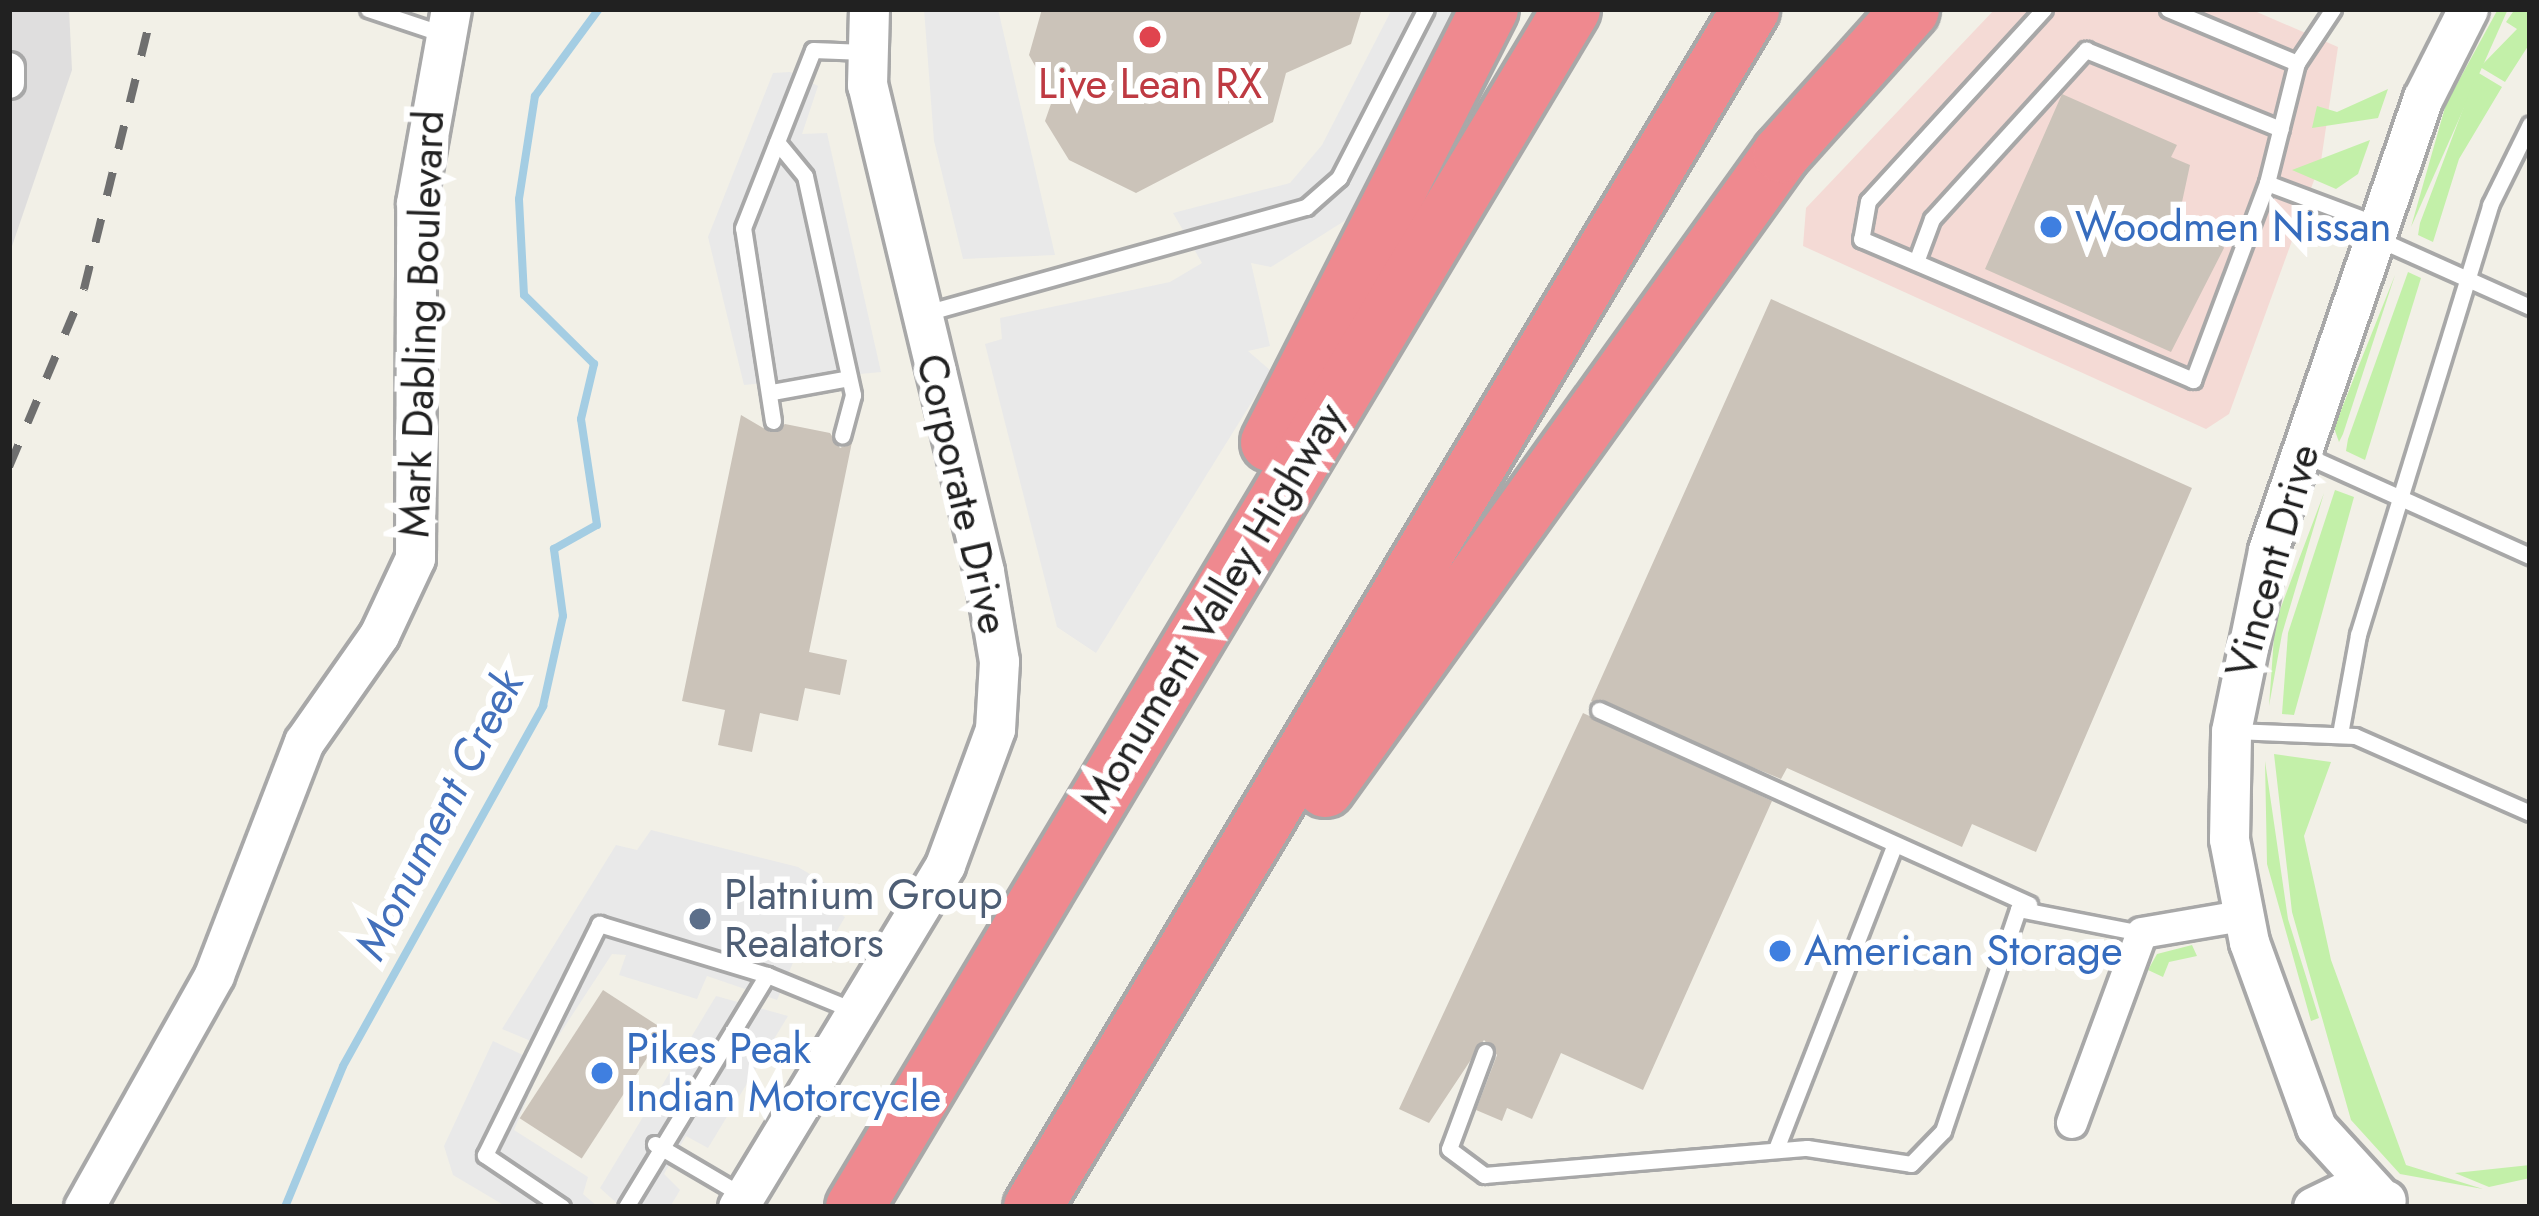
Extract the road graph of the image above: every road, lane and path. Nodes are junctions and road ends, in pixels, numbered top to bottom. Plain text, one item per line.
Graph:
1 (368, 9) edge
2 (869, 9) edge
3 (1426, 9) edge
4 (1490, 9) edge
5 (1571, 9) edge
6 (1750, 9) edge
7 (1869, 9) edge
8 (1910, 9) edge
9 (2044, 9) edge
10 (2168, 9) edge
11 (2468, 9) edge
12 (2331, 10) edge
13 (447, 21) edge
14 (868, 52) junction
15 (2297, 63) junction
16 (9, 68) edge
17 (9, 83) edge
18 (2281, 129) junction
19 (2527, 135) edge
20 (777, 142) junction
21 (1781, 154) junction
22 (2267, 183) junction
23 (2377, 231) junction
24 (1916, 262) junction
25 (2467, 278) junction
26 (2530, 307) edge
27 (921, 314) junction
28 (848, 377) junction
29 (772, 392) junction
30 (773, 421) dead end
31 (842, 436) dead end
32 (2302, 454) junction
33 (2399, 497) junction
34 (2530, 556) edge
35 (1599, 710) dead end
36 (2231, 730) junction
37 (2340, 734) junction
38 (2530, 813) edge
39 (1895, 844) junction
40 (2029, 904) junction
41 (2241, 916) junction
42 (2142, 933) junction
43 (767, 975) junction
44 (989, 984) junction
45 (858, 1012) junction
46 (1134, 1040) junction
47 (1485, 1052) dead end
48 (2072, 1123) dead end
49 (2316, 1127) junction
50 (655, 1144) junction
51 (1776, 1149) junction
52 (741, 1202) edge
53 (2391, 1203) edge
54 (84, 1207) edge
55 (562, 1207) edge
56 (626, 1207) edge
57 (854, 1207) edge
58 (1033, 1207) edge
59 (2311, 1207) edge

1 - 13 lane
2 - 14 street, Corporate Drive
3 - 27 lane
4 - 44 highway
5 - 44 highway, Monument Valley Highway
6 - 46 highway
7 - 21 highway
8 - 21 highway
9 - 24 lane
10 - 15 lane
11 - 23 street, Vincent Drive
12 - 15 lane
13 - 54 street, Mark Dabling Boulevard
14 - 20 lane
14 - 27 street, Corporate Drive
15 - 18 lane
16 - 17 street
18 - 22 lane
18 - 24 lane
19 - 25 lane
20 - 28 lane
20 - 29 lane
21 - 46 highway
22 - 23 lane
22 - 24 lane
23 - 25 lane
23 - 32 street, Vincent Drive
25 - 26 lane
25 - 33 lane
27 - 45 street, Corporate Drive
28 - 29 lane
28 - 31 lane
29 - 30 lane
32 - 33 lane
32 - 36 street, Vincent Drive
33 - 34 lane
33 - 37 lane
35 - 39 lane
36 - 37 lane
36 - 41 street, Vincent Drive
37 - 38 lane
39 - 40 lane
39 - 51 lane
40 - 42 lane
40 - 51 lane
41 - 42 street
41 - 49 street, Vincent Drive
42 - 48 street
43 - 45 lane
43 - 50 lane
43 - 55 lane
44 - 57 highway, Monument Valley Highway
45 - 52 street, Corporate Drive
46 - 58 highway
47 - 51 lane
49 - 53 street, Vincent Drive
49 - 59 street, Vincent Drive
50 - 52 lane
50 - 56 lane
53 - 59 street

